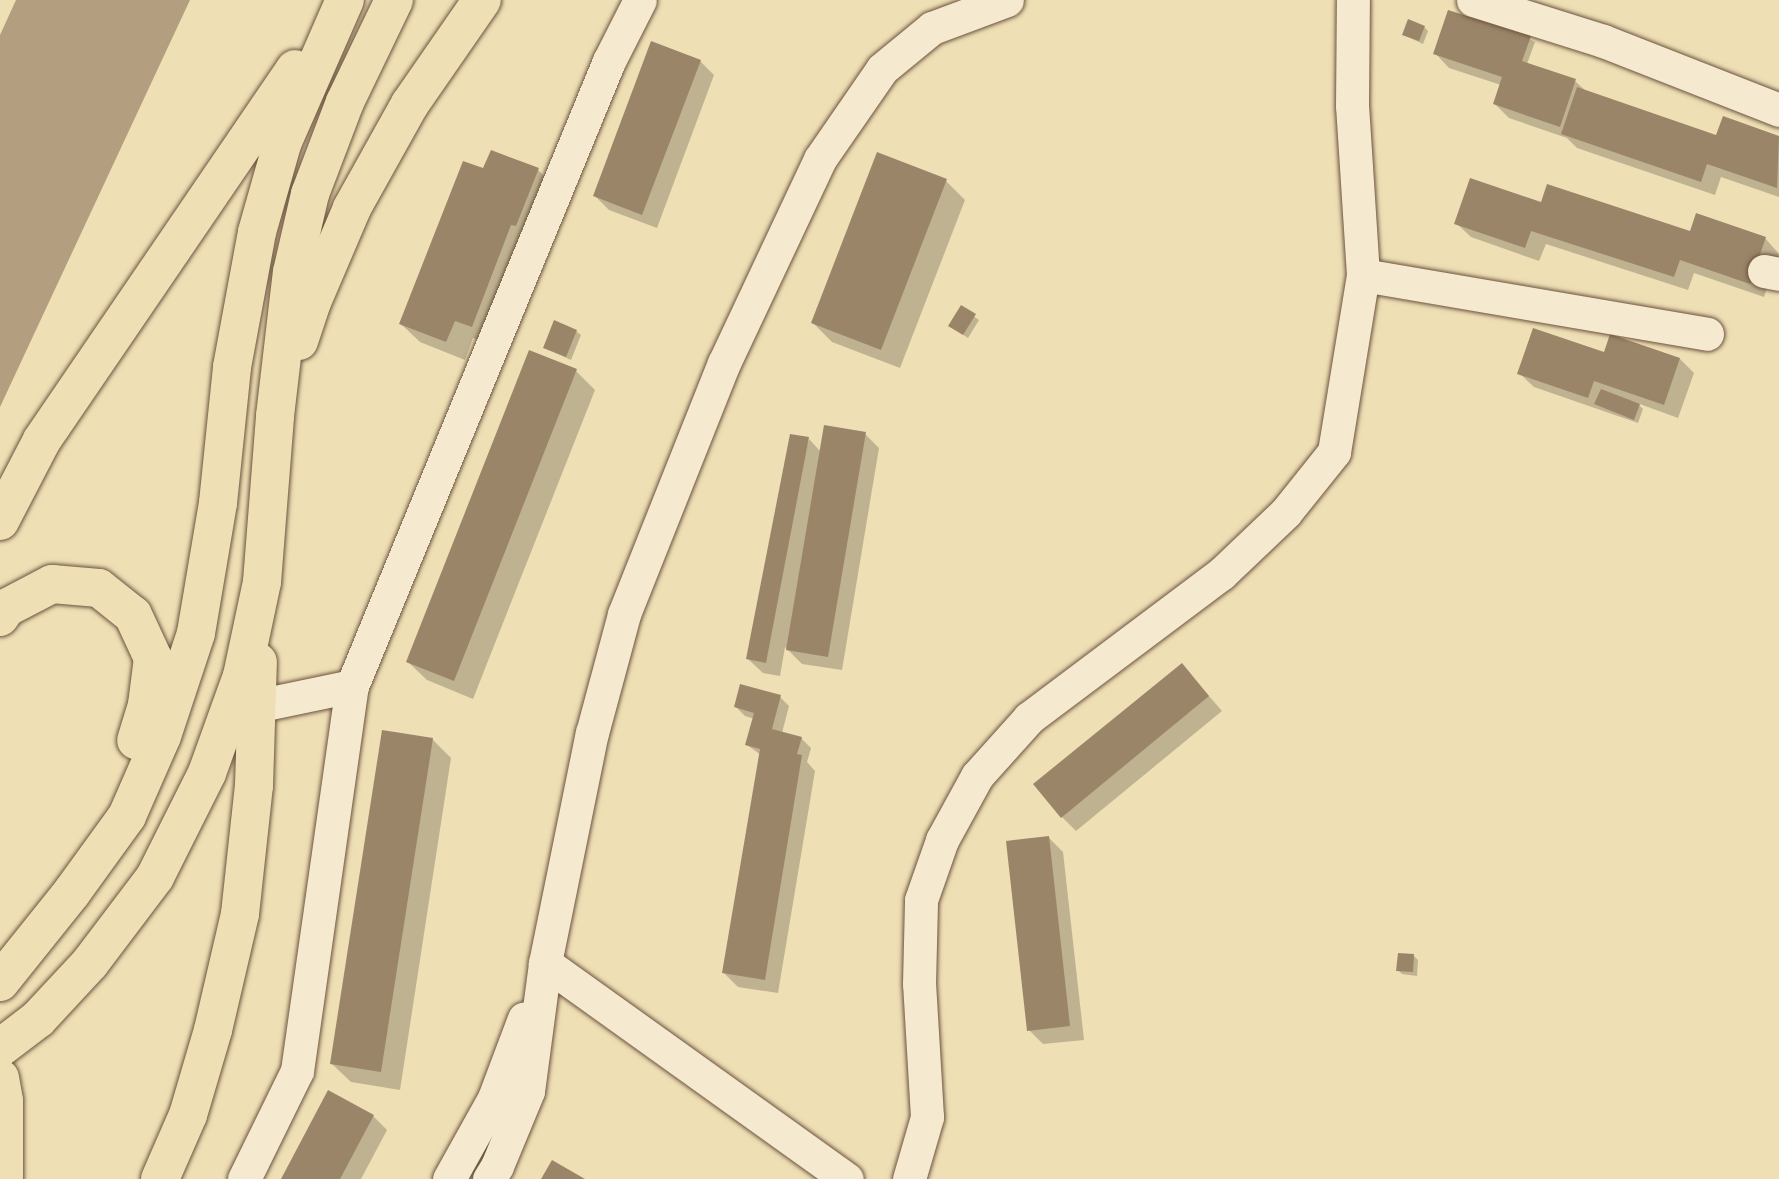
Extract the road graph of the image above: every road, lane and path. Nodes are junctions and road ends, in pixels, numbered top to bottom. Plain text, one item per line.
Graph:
1 (394, 0) edge
2 (482, 0) edge
3 (640, 0) edge
4 (1007, 0) edge
5 (1353, 0) edge
6 (1473, 0) edge
7 (342, 6) edge
8 (1779, 110) edge
9 (1363, 275) junction
10 (1707, 334) dead end
11 (275, 416) junction
12 (0, 521) edge
13 (262, 582) junction
14 (0, 617) edge
15 (352, 686) junction
16 (256, 706) junction
17 (72, 892) junction
18 (545, 963) junction
19 (0, 982) edge
20 (0, 1048) edge
21 (2, 1090) edge
22 (4, 1179) edge
23 (160, 1179) edge
24 (244, 1179) edge
25 (449, 1179) edge
26 (489, 1179) edge
27 (847, 1179) edge
28 (909, 1179) edge

1 - 11 highway
2 - 11 highway
3 - 15 street
4 - 18 street
5 - 9 street
6 - 8 street
7 - 12 highway
7 - 17 highway
9 - 10 street
9 - 28 street
11 - 13 highway
13 - 16 highway
13 - 20 highway
14 - 17 highway
15 - 16 street
15 - 24 street
16 - 23 highway
17 - 19 highway
18 - 25 street
18 - 26 street
18 - 27 street
21 - 22 highway

